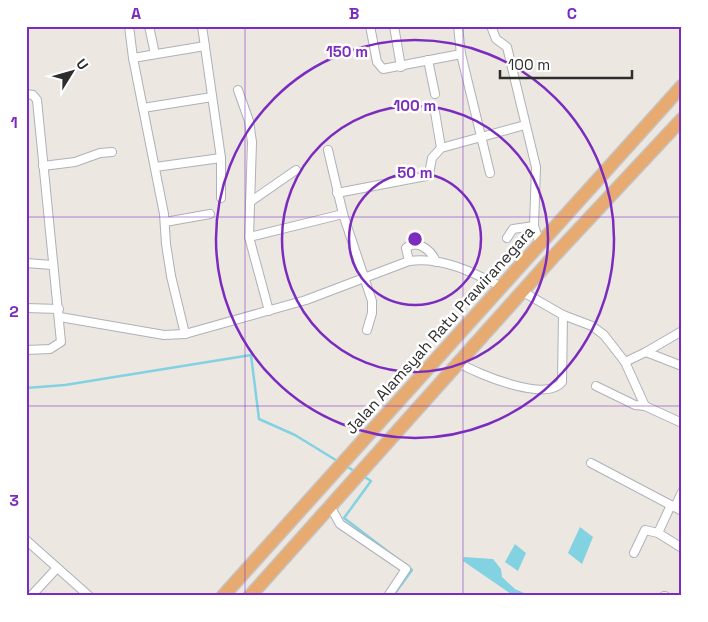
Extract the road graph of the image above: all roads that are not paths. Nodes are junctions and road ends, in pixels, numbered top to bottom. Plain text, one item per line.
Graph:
1 (129, 26) edge
2 (149, 26) edge
3 (202, 26) edge
4 (370, 26) edge
5 (394, 26) edge
6 (458, 26) edge
7 (491, 26) edge
8 (205, 46) junction
9 (155, 54) junction
10 (461, 54) junction
11 (133, 58) junction
12 (428, 60) junction
13 (401, 66) junction
14 (682, 86) edge
15 (238, 90) dead end
16 (26, 94) edge
17 (435, 94) dead end
18 (212, 97) junction
19 (143, 108) junction
20 (435, 112) dead end
21 (682, 119) edge
22 (525, 125) junction
23 (482, 137) junction
24 (441, 148) junction
25 (328, 150) dead end
26 (112, 152) dead end
27 (221, 158) junction
28 (43, 166) junction
29 (155, 168) junction
30 (296, 170) dead end
31 (490, 173) dead end
32 (337, 193) junction
33 (221, 198) dead end
34 (250, 202) junction
35 (210, 214) dead end
36 (343, 214) junction
37 (165, 222) junction
38 (534, 226) junction
39 (249, 237) junction
40 (507, 238) dead end
41 (540, 244) junction
42 (409, 261) junction
43 (436, 262) junction
44 (26, 263) edge
45 (52, 265) junction
46 (364, 278) junction
47 (502, 287) junction
48 (523, 292) junction
49 (26, 308) edge
50 (269, 312) junction
51 (60, 313) junction
52 (563, 315) junction
53 (367, 330) dead end
54 (682, 331) edge
55 (186, 334) junction
56 (26, 350) edge
57 (646, 352) junction
58 (625, 362) junction
59 (459, 363) junction
60 (682, 366) edge
61 (596, 386) dead end
62 (645, 406) junction
63 (682, 423) edge
64 (591, 463) dead end
65 (682, 492) edge
66 (330, 506) junction
67 (676, 508) edge
68 (658, 533) junction
69 (26, 540) edge
70 (682, 548) edge
71 (634, 553) dead end
72 (57, 568) junction
73 (31, 596) edge
74 (89, 596) edge
75 (223, 596) edge
76 (250, 596) edge
77 (388, 596) edge

1 - 11 street
2 - 9 street
3 - 8 street
4 - 13 street
5 - 13 street
6 - 10 street
7 - 22 street
8 - 9 street
8 - 18 street
9 - 11 street
10 - 12 street
10 - 23 street
11 - 19 street
12 - 13 street
12 - 17 street
14 - 41 highway, Jalan Alamsyah Ratu Prawiranegara
15 - 34 street
16 - 28 street
18 - 19 street
18 - 27 street
19 - 29 street
20 - 24 street
21 - 48 highway
22 - 23 street
22 - 38 street
23 - 24 street
23 - 31 street
24 - 32 street
25 - 32 street
26 - 28 street
27 - 29 street
27 - 33 street
28 - 45 street
29 - 37 street
30 - 34 street
32 - 36 street
34 - 39 street
35 - 37 street
36 - 39 street
36 - 46 street
37 - 55 street
38 - 40 street
38 - 41 street
39 - 50 street
41 - 47 highway, Jalan Alamsyah Ratu Prawiranegara
42 - 43 street
42 - 43 street
42 - 46 street
43 - 47 street
44 - 45 street
45 - 51 street
46 - 50 street
46 - 53 street
47 - 75 highway, Jalan Alamsyah Ratu Prawiranegara
48 - 52 street
48 - 59 highway
49 - 51 street
50 - 55 street
51 - 55 street
51 - 56 street
52 - 58 street
52 - 59 street
54 - 57 street
57 - 58 street
57 - 60 street
58 - 62 street
59 - 66 highway
61 - 62 street
62 - 63 street
64 - 67 street
65 - 67 street
66 - 76 highway
66 - 77 street
67 - 68 street
68 - 70 street
68 - 71 street
69 - 72 street
72 - 73 street
72 - 74 street

